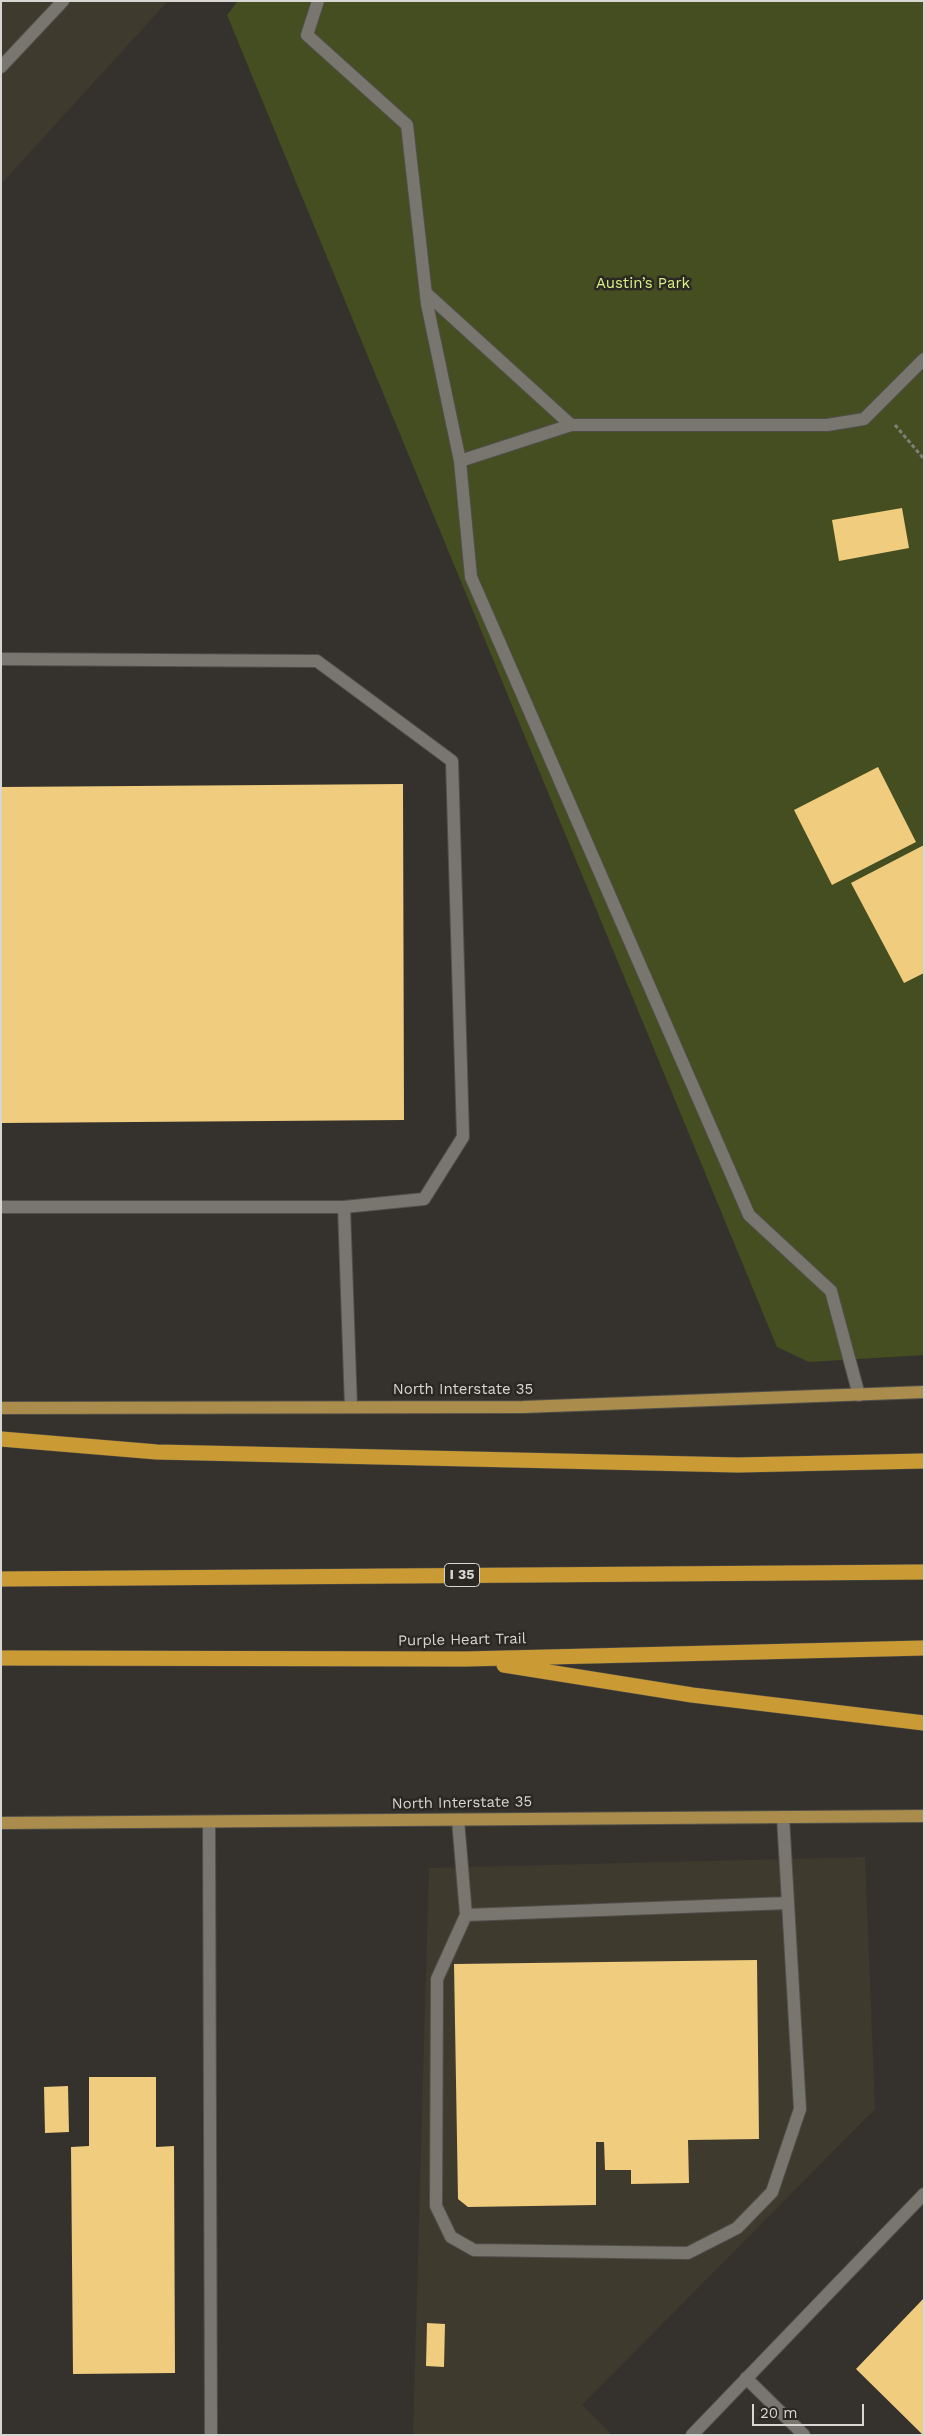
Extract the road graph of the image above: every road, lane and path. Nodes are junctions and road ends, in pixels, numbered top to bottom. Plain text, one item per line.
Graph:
1 (63, 1) edge
2 (318, 1) edge
3 (1, 67) edge
4 (426, 293) junction
5 (924, 359) edge
6 (878, 405) junction
7 (571, 425) junction
8 (924, 458) edge
9 (460, 461) junction
10 (1, 659) edge
11 (1, 1207) edge
12 (344, 1207) junction
13 (924, 1392) edge
14 (859, 1395) junction
15 (351, 1407) junction
16 (1, 1408) edge
17 (1, 1439) edge
18 (924, 1461) edge
19 (924, 1572) edge
20 (1, 1579) edge
21 (924, 1648) edge
22 (1, 1658) edge
23 (465, 1659) junction
24 (924, 1723) edge
25 (924, 1816) edge
26 (783, 1817) junction
27 (458, 1820) junction
28 (210, 1822) junction
29 (1, 1823) edge
30 (788, 1903) junction
31 (466, 1915) junction
32 (924, 2194) edge
33 (746, 2378) junction
34 (211, 2435) edge
35 (692, 2435) edge
36 (804, 2435) edge

1 - 3 lane
2 - 4 lane
4 - 7 lane
4 - 9 lane
5 - 6 lane
6 - 7 lane
6 - 8 path
7 - 9 lane
9 - 14 lane
10 - 12 lane
11 - 12 lane
12 - 15 lane
13 - 14 main road, North Interstate 35
14 - 15 main road, North Interstate 35
15 - 16 main road, North Interstate 35
17 - 18 highway
19 - 20 highway, I 35
21 - 23 highway, Purple Heart Trail
22 - 23 highway, Purple Heart Trail
23 - 24 highway
25 - 26 main road, North Interstate 35
26 - 27 main road, North Interstate 35
26 - 30 lane
27 - 28 main road, North Interstate 35
27 - 31 lane
28 - 29 main road, North Interstate 35
28 - 34 lane
30 - 31 lane
30 - 31 lane
32 - 33 lane
33 - 35 lane
33 - 36 lane

